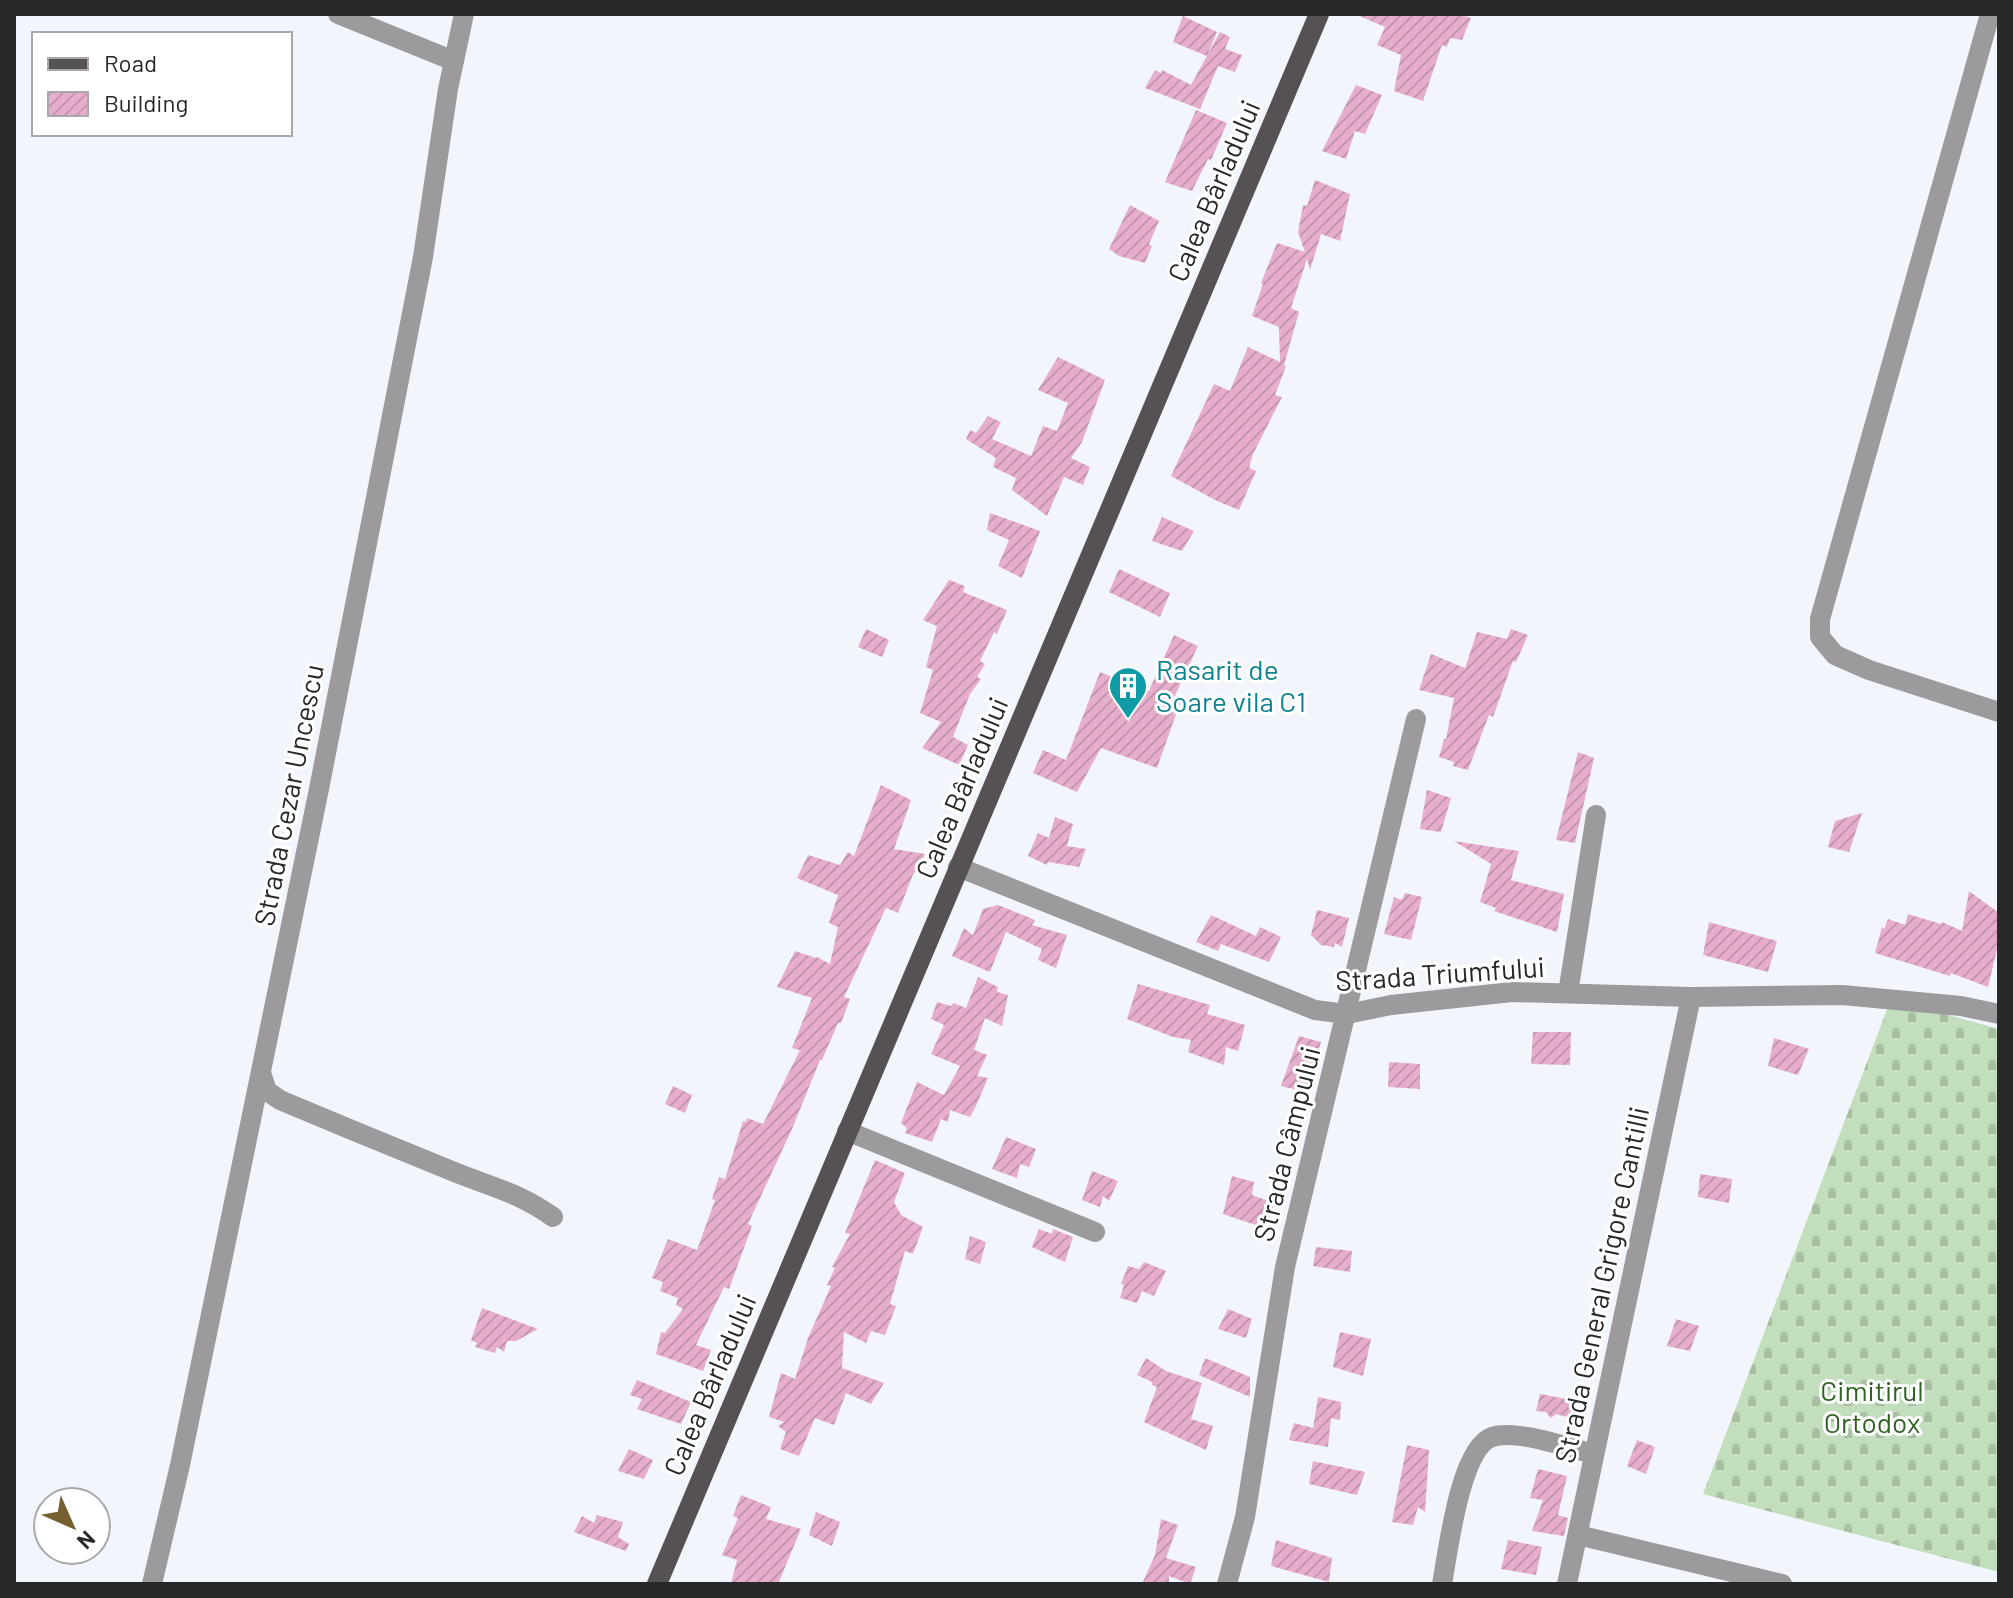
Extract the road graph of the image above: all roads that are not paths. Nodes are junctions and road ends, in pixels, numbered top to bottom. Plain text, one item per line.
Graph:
1 (338, 14) edge
2 (464, 14) edge
3 (1319, 14) edge
4 (1990, 14) edge
5 (454, 61) junction
6 (1999, 712) edge
7 (1416, 719) dead end
8 (1596, 815) dead end
9 (958, 867) junction
10 (1568, 993) junction
11 (1691, 997) junction
12 (1347, 1014) junction
13 (1999, 1014) edge
14 (261, 1073) junction
15 (847, 1131) junction
16 (553, 1217) dead end
17 (1095, 1232) dead end
18 (1594, 1454) junction
19 (1578, 1535) junction
20 (152, 1584) edge
21 (657, 1584) edge
22 (1227, 1584) edge
23 (1442, 1584) edge
24 (1567, 1584) edge
25 (1782, 1584) edge

1 - 5 street
2 - 5 street, Strada Cezar Uncescu
3 - 9 main road, Calea Bârladului
4 - 6 street
5 - 14 street, Strada Cezar Uncescu
7 - 12 street, Strada Câmpului
8 - 10 street
9 - 12 street, Strada Triumfului
9 - 15 main road, Calea Bârladului
10 - 11 street, Strada Triumfului
10 - 12 street, Strada Triumfului
11 - 13 street, Strada Triumfului
11 - 18 street, Strada General Grigore Cantilli
12 - 22 street, Strada Câmpului
14 - 16 street
14 - 20 street, Strada Cezar Uncescu
15 - 17 street
15 - 21 main road, Calea Bârladului
18 - 19 street, Strada General Grigore Cantilli
18 - 23 street
19 - 24 street, Strada General Grigore Cantilli
19 - 25 street

